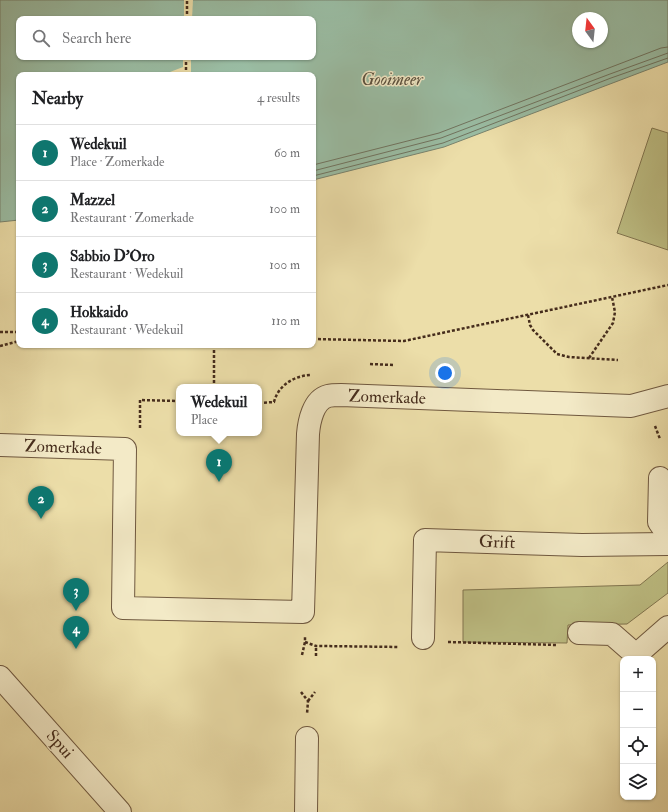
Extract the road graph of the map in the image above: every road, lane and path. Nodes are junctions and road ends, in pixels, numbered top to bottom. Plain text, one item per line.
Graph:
1 (187, 0) edge
2 (187, 16) edge
3 (186, 60) edge
4 (186, 72) edge
5 (668, 285) edge
6 (612, 297) junction
7 (528, 315) junction
8 (0, 332) edge
9 (16, 332) edge
10 (316, 339) edge
11 (16, 342) edge
12 (0, 346) edge
13 (214, 348) edge
14 (589, 358) junction
15 (618, 360) dead end
16 (370, 364) dead end
17 (393, 365) dead end
18 (314, 375) dead end
19 (214, 384) edge
20 (668, 396) edge
21 (163, 400) dead end
22 (176, 401) edge
23 (262, 403) edge
24 (0, 445) edge
25 (660, 478) dead end
26 (668, 534) edge
27 (668, 544) edge
28 (668, 627) edge
29 (578, 633) joint
30 (423, 638) dead end
31 (305, 642) dead end
32 (446, 642) dead end
33 (316, 646) junction
34 (401, 647) dead end
35 (316, 656) dead end
36 (0, 676) edge
37 (315, 692) dead end
38 (308, 701) dead end
39 (307, 738) dead end
40 (120, 812) edge
41 (306, 812) edge

1 - 2 path
3 - 4 path
5 - 6 path
6 - 7 path
6 - 14 path
7 - 10 path
7 - 14 path
8 - 9 path
11 - 12 path
13 - 19 path
14 - 15 path
16 - 17 path
18 - 23 path
20 - 24 street, Zomerkade
21 - 22 path
25 - 26 street
27 - 30 street, Grift
28 - 29 street
29 - 32 path
31 - 33 path
33 - 34 path
33 - 35 path
36 - 40 street, Spui
37 - 38 path
39 - 41 street

